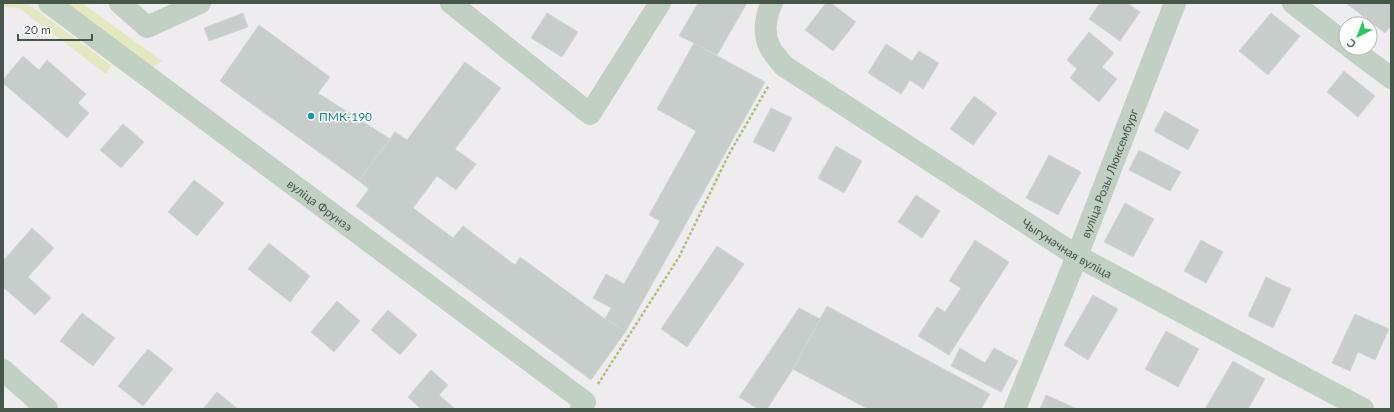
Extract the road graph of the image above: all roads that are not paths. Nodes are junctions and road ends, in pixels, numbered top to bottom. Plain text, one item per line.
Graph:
1 (49, 3) edge
2 (120, 3) edge
3 (200, 3) edge
4 (451, 3) edge
5 (660, 3) edge
6 (772, 3) edge
7 (1175, 3) edge
8 (1293, 3) edge
9 (1338, 38) edge
10 (1362, 56) edge
11 (1391, 78) edge
12 (1077, 256) junction
13 (3, 370) edge
14 (583, 406) edge
15 (47, 409) edge
16 (1015, 409) edge
17 (1363, 409) edge

1 - 14 street, вуліца Фрунзэ
2 - 3 street
4 - 5 street
6 - 12 street, Чыгуначная вуліца
7 - 12 street, вуліца Розы Люксембург
8 - 9 street
10 - 11 street
12 - 16 street, вуліца Розы Люксембург
12 - 17 street, Чыгуначная вуліца
13 - 15 street

